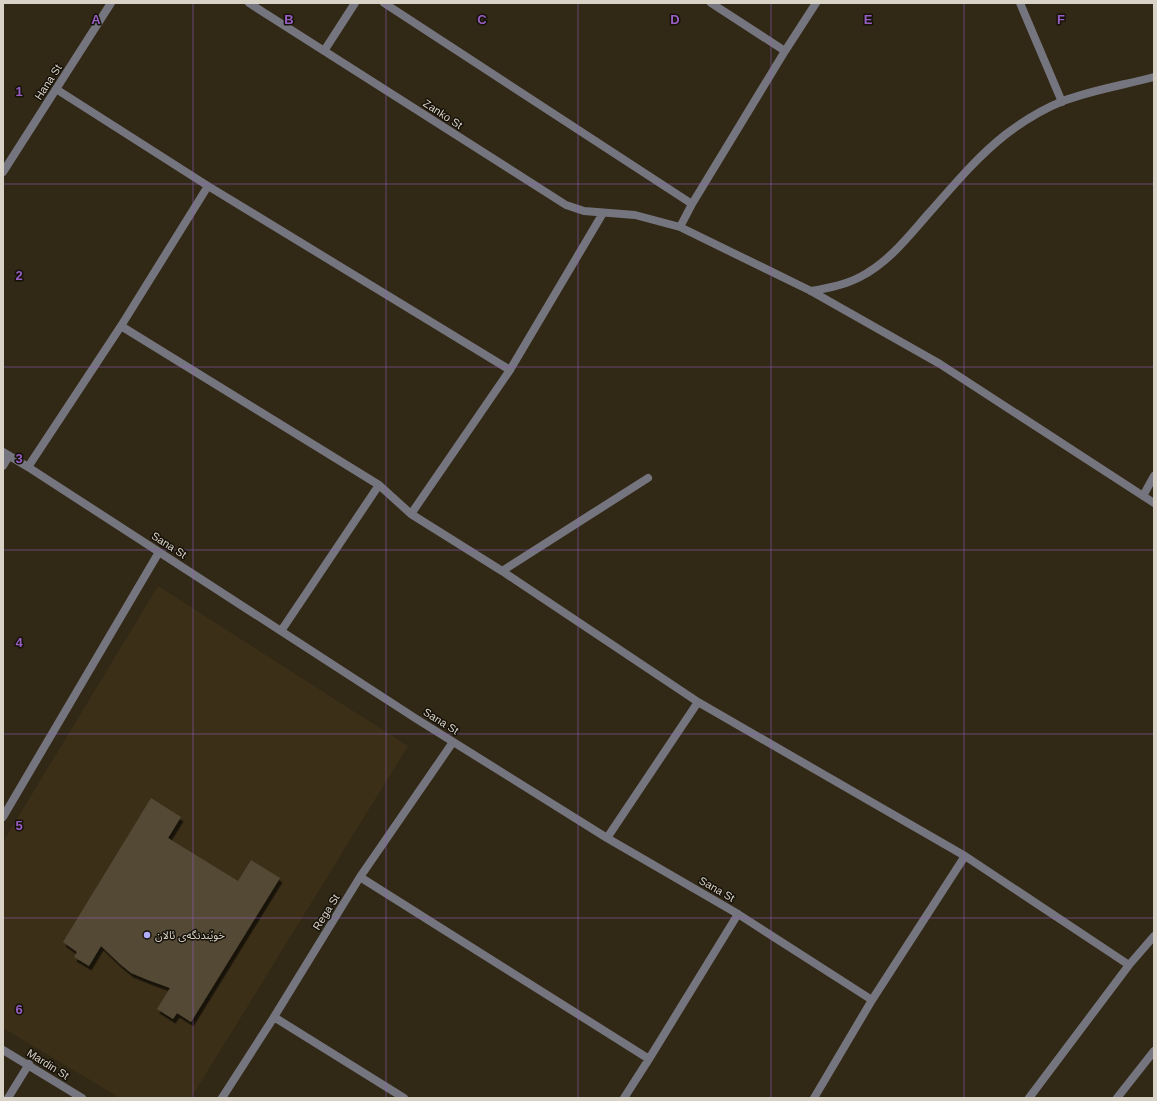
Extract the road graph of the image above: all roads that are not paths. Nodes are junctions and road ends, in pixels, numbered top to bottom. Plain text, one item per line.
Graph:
1 (111, 3) edge
2 (249, 3) edge
3 (355, 3) edge
4 (384, 3) edge
5 (711, 3) edge
6 (816, 3) edge
7 (1020, 3) edge
8 (324, 51) junction
9 (785, 51) junction
10 (1154, 77) edge
11 (56, 89) junction
12 (1062, 102) junction
13 (3, 172) edge
14 (208, 186) junction
15 (692, 204) junction
16 (603, 213) junction
17 (680, 227) junction
18 (811, 292) junction
19 (121, 326) junction
20 (510, 370) junction
21 (6, 454) edge
22 (3, 466) edge
23 (28, 467) junction
24 (1154, 476) edge
25 (648, 478) dead end
26 (378, 485) junction
27 (1143, 496) junction
28 (1154, 503) edge
29 (411, 514) junction
30 (160, 552) junction
31 (502, 571) junction
32 (281, 631) junction
33 (698, 702) junction
34 (453, 742) junction
35 (3, 817) edge
36 (607, 838) junction
37 (965, 856) junction
38 (360, 877) junction
39 (738, 914) junction
40 (1154, 936) edge
41 (1129, 965) junction
42 (872, 1000) junction
43 (274, 1017) junction
44 (3, 1050) edge
45 (1154, 1051) edge
46 (649, 1059) junction
47 (29, 1064) junction
48 (8, 1098) edge
49 (82, 1098) edge
50 (222, 1098) edge
51 (404, 1098) edge
52 (624, 1098) edge
53 (814, 1098) edge
54 (1029, 1098) edge
55 (1117, 1098) edge

1 - 11 street, Hana St
2 - 8 street, Zanko St
3 - 8 street
4 - 15 street
5 - 9 street
6 - 9 street
7 - 12 street
8 - 16 street, Zanko St
9 - 15 street
10 - 12 street
11 - 13 street, Hana St
11 - 14 street
12 - 18 street
14 - 19 street
14 - 20 street
15 - 17 street
16 - 17 street, Zanko St
16 - 20 street
17 - 18 street, Zanko St
18 - 27 street, Zanko St
19 - 23 street
19 - 26 street
20 - 29 street
21 - 22 street
21 - 23 street, Sana St
23 - 30 street, Sana St
24 - 27 street
25 - 31 street
26 - 29 street
26 - 32 street
27 - 28 street, Zanko St
29 - 31 street
30 - 32 street, Sana St
30 - 35 street
31 - 33 street
32 - 34 street, Sana St
33 - 36 street
33 - 37 street
34 - 36 street, Sana St
34 - 38 street, Rega St
36 - 39 street, Sana St
37 - 41 street
37 - 42 street
38 - 43 street, Rega St
38 - 46 street
39 - 42 street, Sana St
39 - 46 street
40 - 41 street
41 - 54 street
42 - 53 street
43 - 50 street, Rega St
43 - 51 street
44 - 47 street, Mardin St
45 - 55 street
46 - 52 street
47 - 48 street
47 - 49 street, Mardin St

